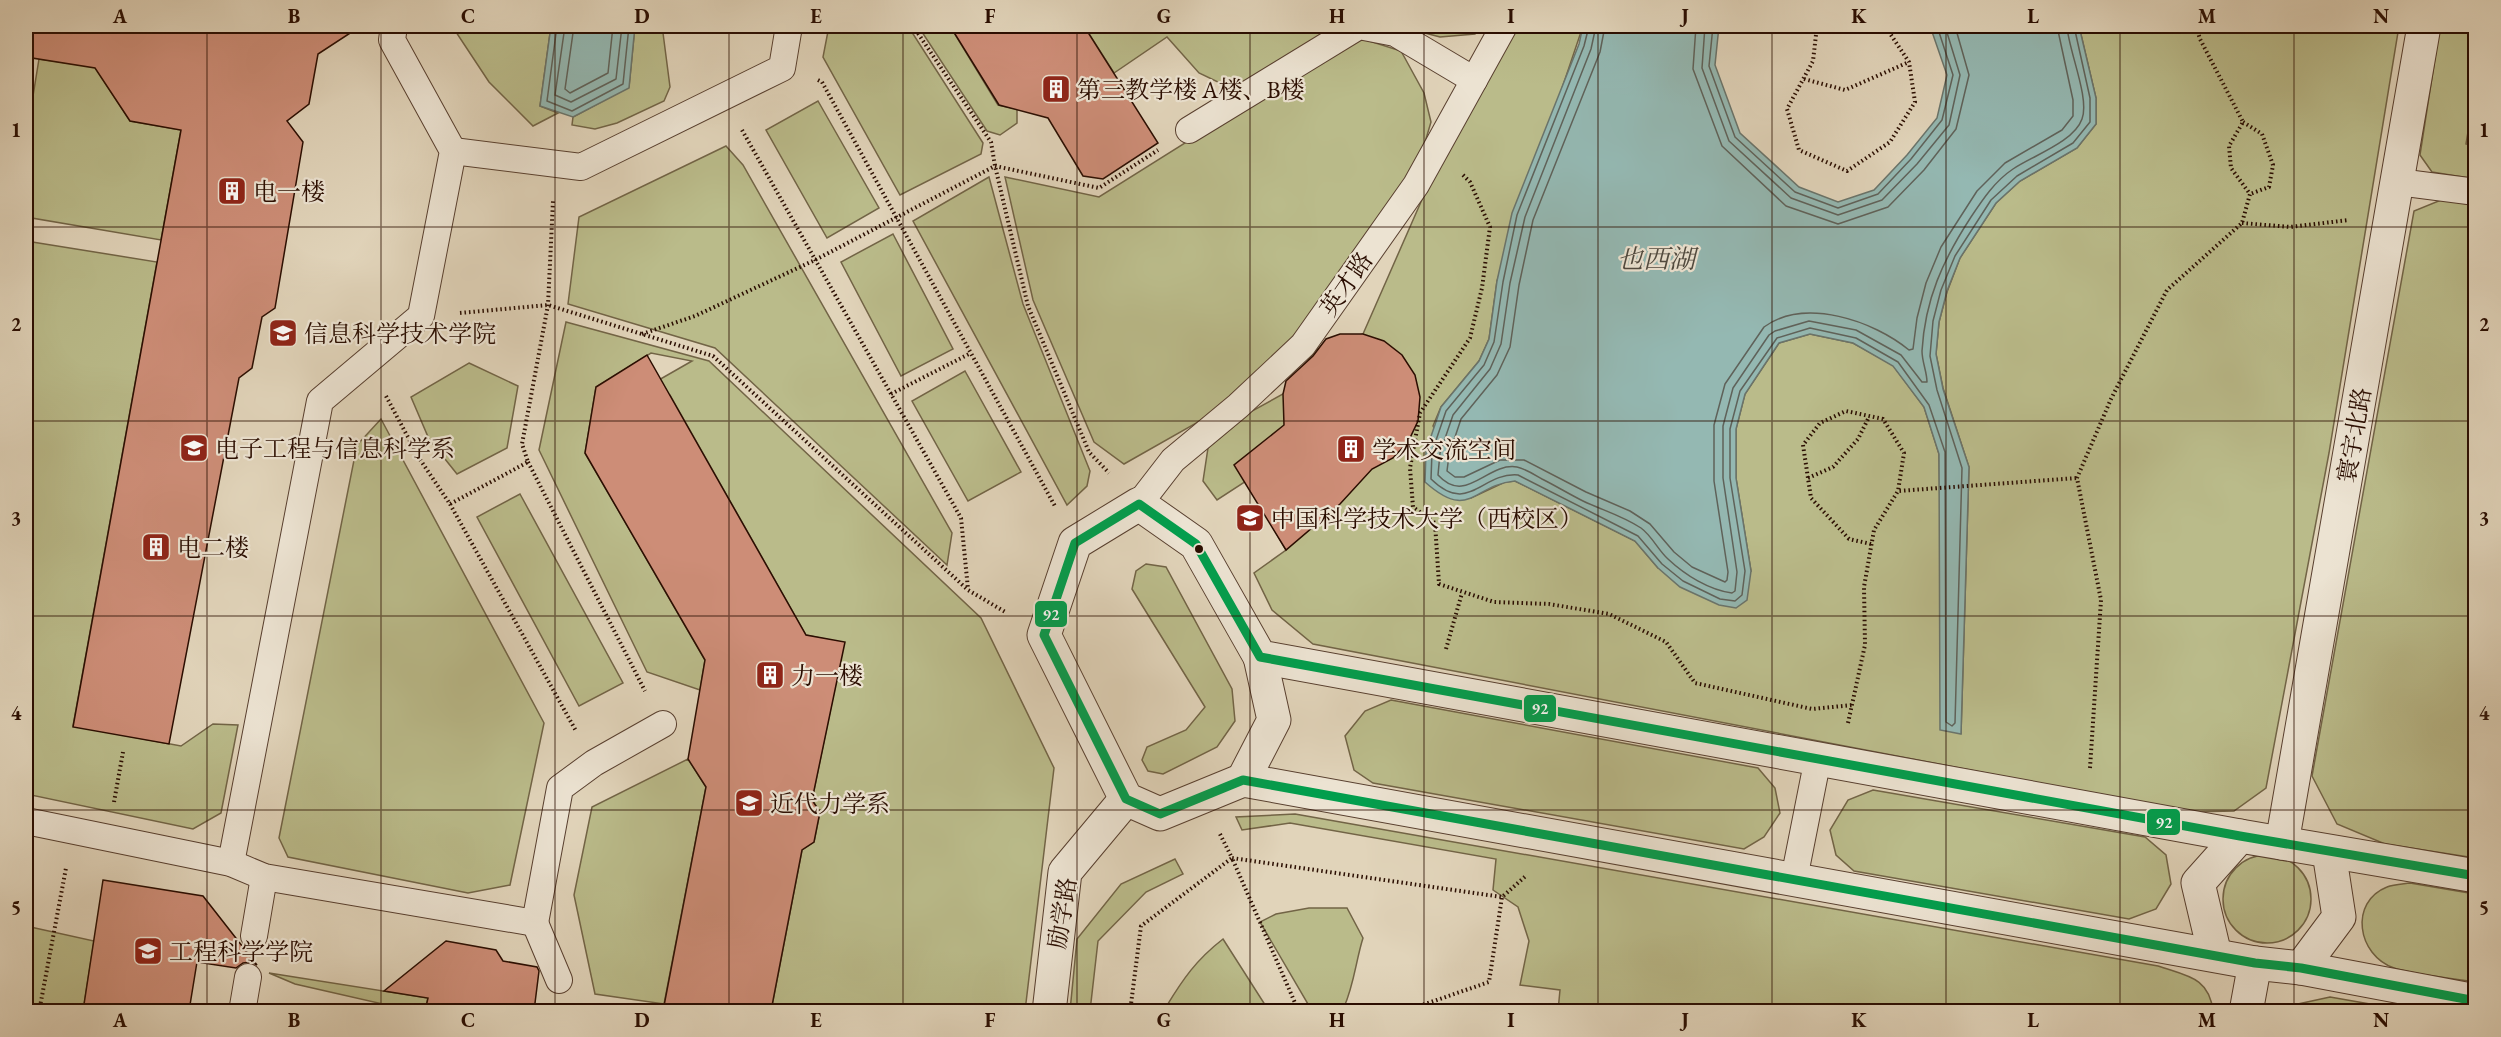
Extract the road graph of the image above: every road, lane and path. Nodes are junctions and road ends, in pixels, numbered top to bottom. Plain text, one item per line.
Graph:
1 (394, 26) edge
2 (789, 26) edge
3 (913, 26) edge
4 (1504, 26) edge
5 (1817, 26) edge
6 (1885, 26) edge
7 (2196, 26) edge
8 (2424, 26) edge
9 (1909, 62) junction
10 (782, 68) junction
11 (1804, 79) junction
12 (1474, 80) junction
13 (723, 97) junction
14 (2243, 122) junction
15 (1189, 130) joint
16 (453, 151) junction
17 (1435, 151) junction
18 (554, 164) junction
19 (995, 166) junction
20 (2475, 192) edge
21 (2250, 194) junction
22 (2396, 196) junction
23 (895, 217) junction
24 (2242, 223) junction
25 (815, 260) junction
26 (548, 305) junction
27 (421, 316) junction
28 (641, 334) junction
29 (970, 353) junction
30 (368, 360) junction
31 (891, 394) junction
32 (1869, 417) junction
33 (528, 462) junction
34 (1808, 478) junction
35 (2077, 478) junction
36 (1898, 491) junction
37 (450, 504) junction
38 (1139, 504) junction
39 (1075, 543) junction
40 (1871, 544) junction
41 (968, 590) junction
42 (1462, 592) junction
43 (1044, 635) junction
44 (1260, 657) junction
45 (628, 660) dead end
46 (1439, 689) junction
47 (1853, 705) junction
48 (567, 715) dead end
49 (663, 724) dead end
50 (123, 752) dead end
51 (1828, 760) junction
52 (1243, 780) junction
53 (1200, 797) junction
54 (1126, 798) junction
55 (2088, 808) junction
56 (26, 821) edge
57 (72, 831) junction
58 (2240, 836) junction
59 (107, 838) junction
60 (2282, 843) junction
61 (2329, 852) junction
62 (1232, 858) junction
63 (231, 863) junction
64 (2475, 876) edge
65 (264, 877) junction
66 (1794, 879) junction
67 (535, 923) junction
68 (254, 936) dead end
69 (2215, 955) junction
70 (2255, 963) junction
71 (2301, 968) junction
72 (248, 977) dead end
73 (560, 980) dead end
74 (2475, 1001) edge
75 (39, 1011) edge
76 (242, 1011) edge
77 (1049, 1011) edge
78 (1130, 1011) edge
79 (1299, 1011) edge
80 (1402, 1011) edge
81 (2246, 1011) edge

1 - 16 lane
2 - 10 lane
3 - 19 path
4 - 12 lane, 英才路
5 - 11 path
6 - 9 path
7 - 14 path
8 - 22 street, 寰宇北路
9 - 11 path
9 - 11 path
10 - 13 lane
10 - 23 path
12 - 15 lane
12 - 17 lane, 英才路
13 - 18 lane
13 - 25 path
14 - 21 path
14 - 21 path
15 - 19 path
16 - 18 lane
16 - 27 lane
17 - 38 lane, 英才路
17 - 42 path
18 - 26 path
19 - 23 path
19 - 38 path
20 - 22 lane
21 - 24 path
22 - 24 path
22 - 60 street, 寰宇北路
23 - 25 path
23 - 29 path
24 - 35 path
25 - 28 path
25 - 31 path
26 - 27 path
26 - 28 path
26 - 33 path
27 - 30 lane
28 - 41 path
29 - 31 path
29 - 39 path
30 - 37 path
30 - 63 lane
31 - 41 path
32 - 34 path
32 - 34 path
32 - 36 path
33 - 37 path
33 - 45 path
34 - 40 path
35 - 36 path
35 - 55 path
36 - 40 path
37 - 48 path
38 - 39 street
38 - 44 street
39 - 43 street
40 - 47 path
41 - 43 path
42 - 46 path
42 - 47 path
43 - 54 street
44 - 46 street
44 - 52 street
46 - 51 street
47 - 51 path
49 - 67 lane
50 - 59 path
51 - 55 street
51 - 66 lane
52 - 53 street
52 - 66 street
53 - 54 street
53 - 62 path
54 - 77 street, 励学路
55 - 58 street
56 - 57 lane
57 - 59 lane
57 - 75 path
58 - 60 street
58 - 69 street
59 - 63 lane
60 - 61 street
61 - 64 street
61 - 71 street
62 - 78 path
62 - 79 path
62 - 80 path
63 - 65 lane
65 - 67 lane
65 - 68 lane
66 - 69 street
67 - 73 lane
69 - 70 street
70 - 71 street
70 - 81 street
71 - 74 street
72 - 76 lane

